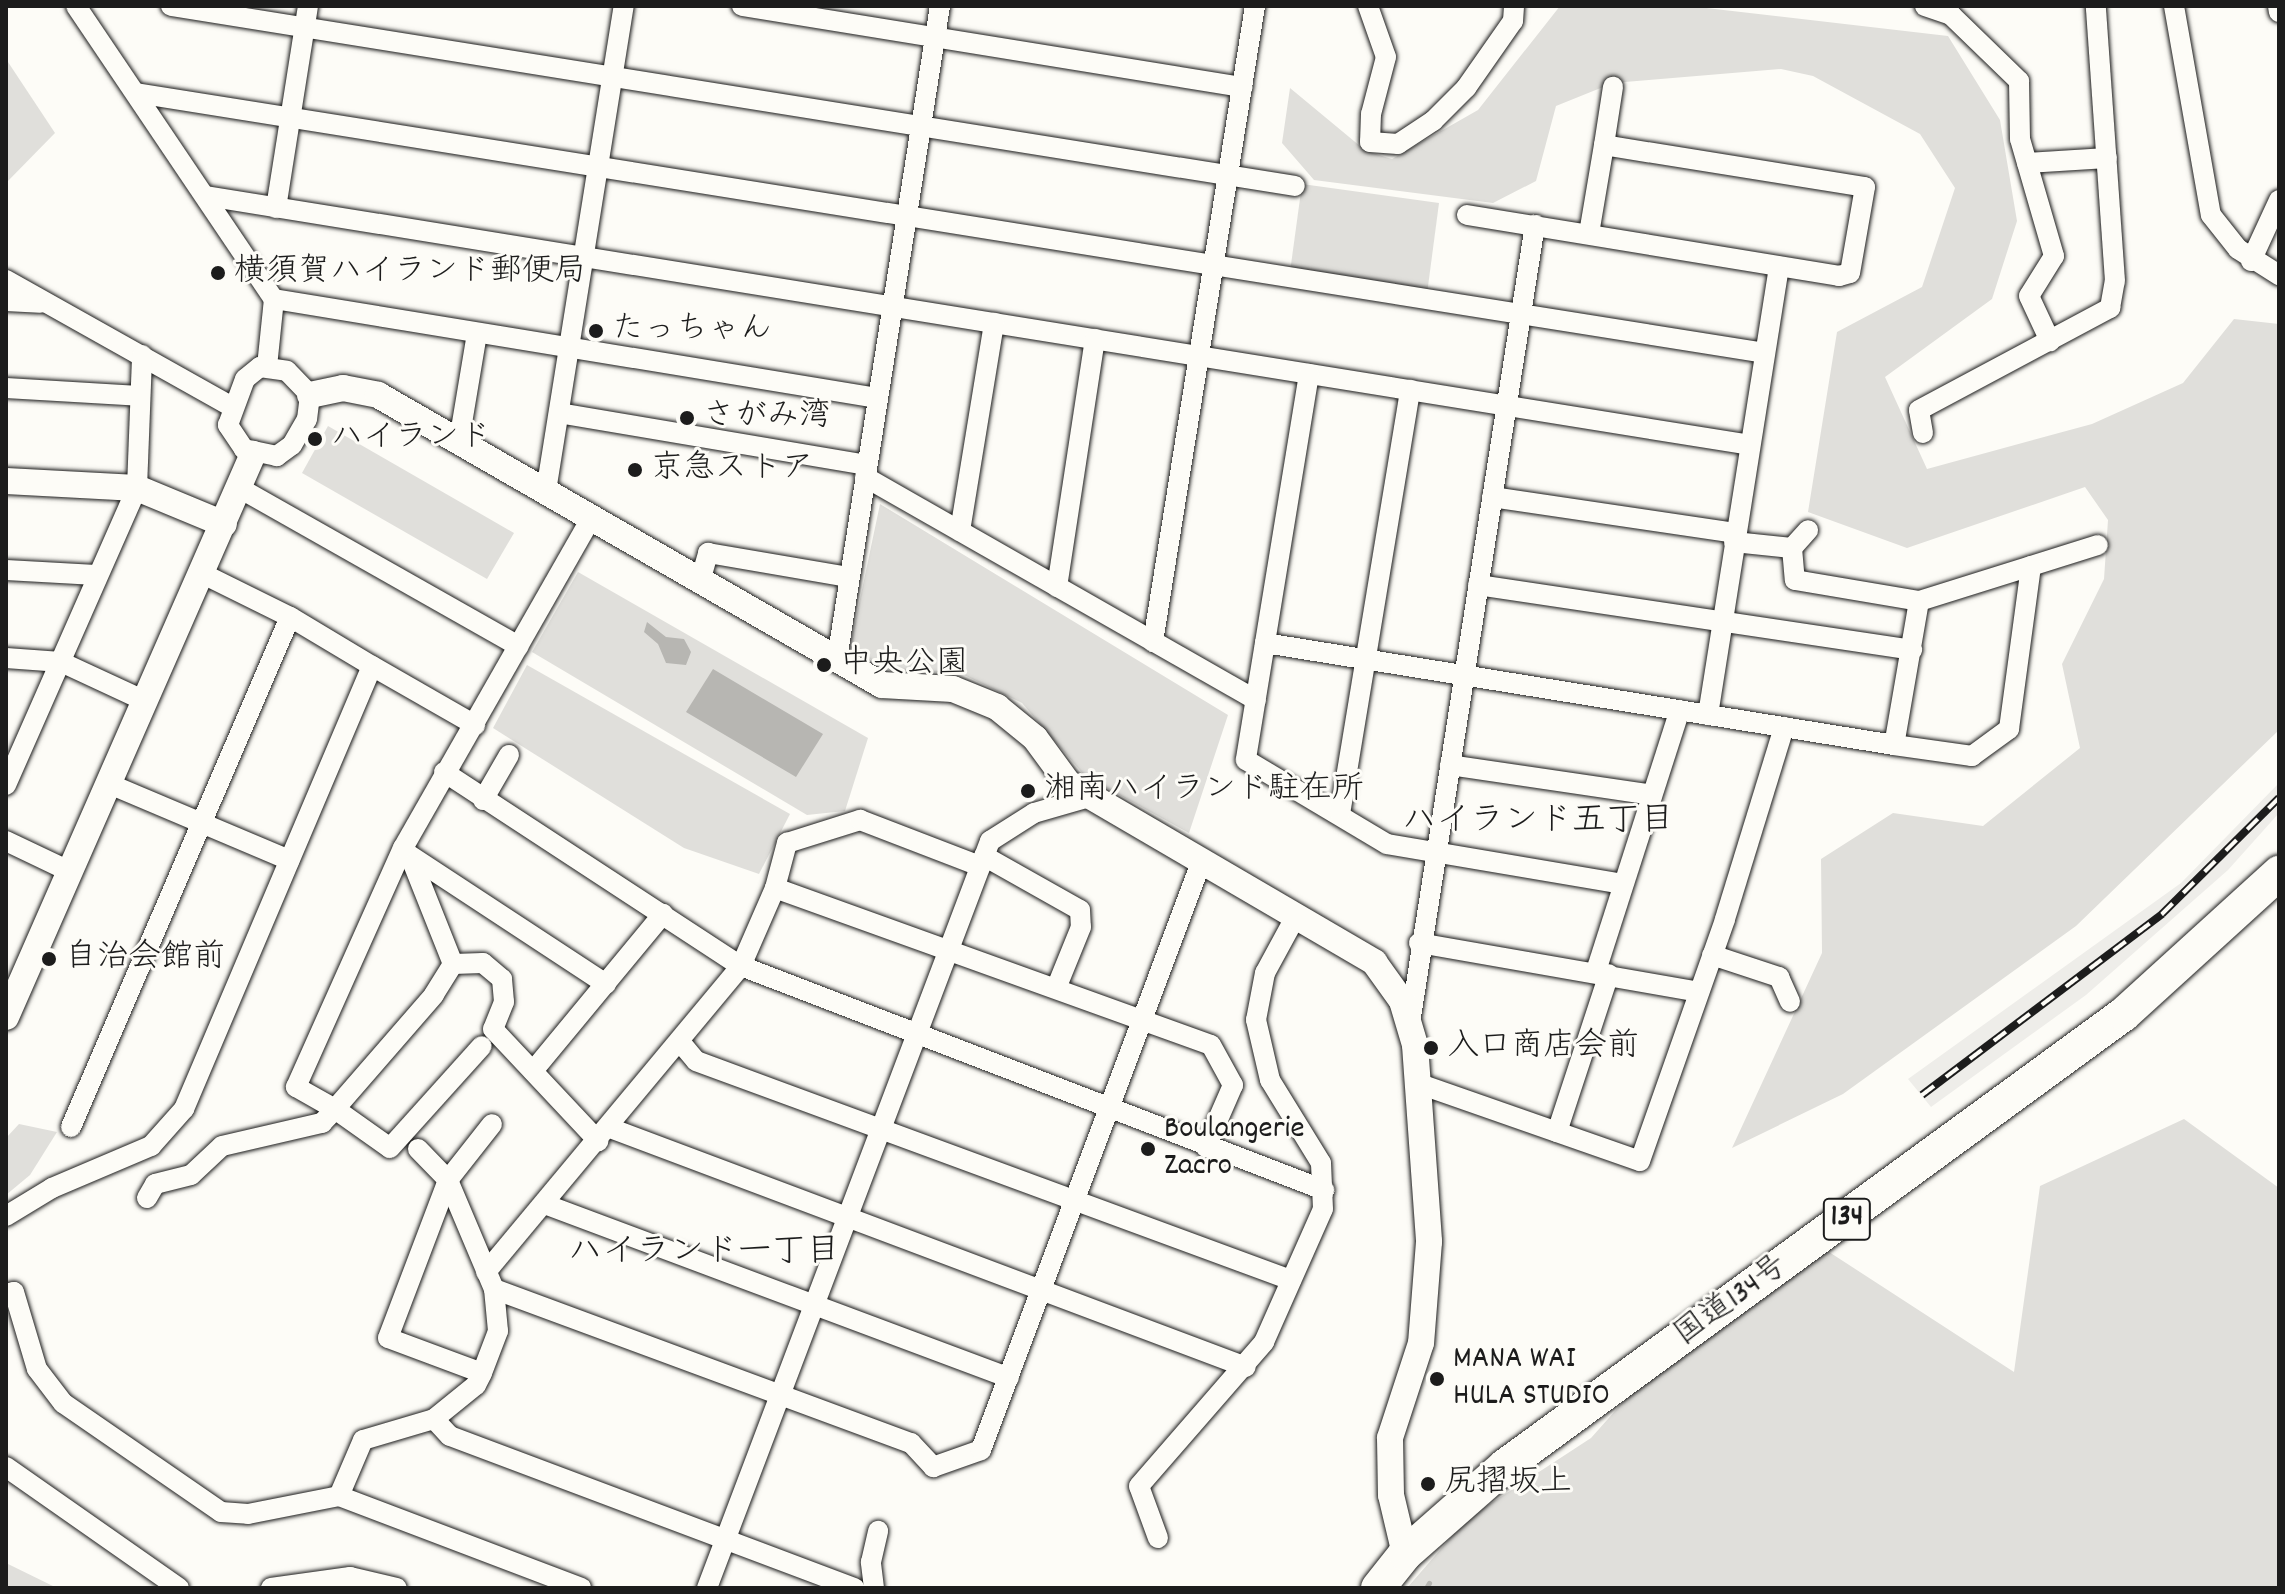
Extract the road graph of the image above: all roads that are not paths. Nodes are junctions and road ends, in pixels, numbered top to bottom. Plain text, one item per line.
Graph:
1 (76, 6) edge
2 (171, 6) edge
3 (308, 6) edge
4 (624, 6) edge
5 (742, 6) edge
6 (940, 6) edge
7 (1255, 6) edge
8 (1368, 6) edge
9 (1514, 6) edge
10 (1925, 6) edge
11 (2096, 6) edge
12 (2174, 6) edge
13 (2278, 6) edge
14 (2279, 12) edge
15 (305, 27) junction
16 (935, 37) junction
17 (613, 77) junction
18 (1242, 87) junction
19 (1613, 87) dead end
20 (136, 93) junction
21 (290, 117) junction
22 (921, 126) junction
23 (1604, 145) junction
24 (2107, 158) junction
25 (2027, 163) junction
26 (598, 166) junction
27 (1228, 175) junction
28 (1295, 186) dead end
29 (206, 196) junction
30 (2279, 200) edge
31 (276, 208) junction
32 (1467, 215) dead end
33 (906, 218) junction
34 (1535, 225) junction
35 (1589, 234) junction
36 (584, 257) junction
37 (2251, 261) junction
38 (1213, 266) junction
39 (1779, 267) junction
40 (2279, 275) edge
41 (6, 280) edge
42 (274, 299) junction
43 (6, 301) edge
44 (44, 303) junction
45 (892, 307) junction
46 (1521, 315) junction
47 (994, 323) junction
48 (477, 333) junction
49 (1095, 339) junction
50 (2050, 341) junction
51 (569, 347) junction
52 (1764, 353) junction
53 (142, 355) junction
54 (1198, 356) junction
55 (267, 367) junction
56 (1309, 374) junction
57 (6, 388) edge
58 (1410, 390) junction
59 (310, 395) junction
60 (139, 396) junction
61 (878, 398) junction
62 (1506, 406) junction
63 (232, 407) junction
64 (559, 413) junction
65 (1923, 433) dead end
66 (459, 441) junction
67 (1750, 445) junction
68 (253, 454) junction
69 (866, 471) junction
70 (6, 481) edge
71 (137, 488) junction
72 (241, 489) junction
73 (546, 491) junction
74 (1492, 497) junction
75 (592, 517) junction
76 (224, 524) junction
77 (1808, 530) dead end
78 (960, 531) junction
79 (1735, 537) junction
80 (2098, 545) dead end
81 (1792, 548) junction
82 (2031, 566) junction
83 (6, 570) edge
84 (703, 571) dead end
85 (199, 572) junction
86 (96, 575) junction
87 (849, 577) junction
88 (1478, 585) junction
89 (1057, 587) junction
90 (1919, 601) junction
91 (290, 617) junction
92 (1722, 623) junction
93 (1153, 642) junction
94 (1265, 643) junction
95 (519, 646) junction
96 (1912, 650) junction
97 (6, 658) edge
98 (837, 659) junction
99 (1366, 660) junction
100 (61, 662) junction
101 (372, 666) junction
102 (1464, 675) junction
103 (143, 700) junction
104 (1256, 700) junction
105 (1680, 710) junction
106 (1708, 715) junction
107 (475, 725) junction
108 (1784, 727) junction
109 (1894, 745) junction
110 (13, 748) edge
111 (509, 755) dead end
112 (1450, 765) junction
113 (444, 772) junction
114 (107, 783) junction
115 (6, 785) edge
116 (1652, 795) junction
117 (1089, 797) junction
118 (483, 800) junction
119 (1340, 814) junction
120 (203, 824) junction
121 (6, 841) edge
122 (407, 852) junction
123 (1434, 854) junction
124 (289, 860) junction
125 (1202, 860) junction
126 (982, 861) junction
127 (69, 871) junction
128 (2279, 873) edge
129 (1623, 884) junction
130 (775, 888) junction
131 (663, 914) junction
132 (1297, 914) junction
133 (1419, 943) junction
134 (949, 947) junction
135 (1712, 955) junction
136 (453, 964) junction
137 (741, 966) junction
138 (1602, 972) junction
139 (606, 984) junction
140 (1057, 986) junction
141 (1699, 992) junction
142 (1790, 1002) dead end
143 (6, 1017) edge
144 (1143, 1018) junction
145 (1410, 1023) junction
146 (915, 1034) junction
147 (681, 1043) junction
148 (482, 1046) dead end
149 (533, 1071) junction
150 (1417, 1083) junction
151 (335, 1109) junction
152 (1108, 1109) junction
153 (492, 1124) dead end
154 (881, 1126) junction
155 (71, 1127) dead end
156 (1557, 1132) junction
157 (604, 1134) junction
158 (1206, 1147) junction
159 (418, 1149) dead end
160 (448, 1180) junction
161 (1324, 1190) junction
162 (147, 1198) dead end
163 (1074, 1199) junction
164 (547, 1205) junction
165 (6, 1216) edge
166 (847, 1217) junction
167 (1291, 1280) junction
168 (490, 1281) junction
169 (1041, 1290) junction
170 (6, 1294) edge
171 (814, 1305) junction
172 (1246, 1367) junction
173 (482, 1373) junction
174 (1009, 1378) junction
175 (780, 1396) junction
176 (434, 1419) junction
177 (6, 1467) edge
178 (339, 1496) junction
179 (878, 1531) dead end
180 (1158, 1538) dead end
181 (725, 1540) junction
182 (1405, 1554) junction
183 (179, 1588) edge
184 (271, 1588) edge
185 (397, 1588) edge
186 (580, 1588) edge
187 (707, 1588) edge
188 (854, 1588) edge
189 (874, 1588) edge
190 (1378, 1588) edge

1 - 20 street
2 - 15 street
3 - 15 street
4 - 17 street
5 - 16 street
6 - 16 street
7 - 18 street
8 - 9 street
10 - 25 street
11 - 24 street
12 - 37 street
13 - 14 street
15 - 17 street
15 - 21 street
16 - 18 street
16 - 22 street
17 - 22 street
17 - 26 street
18 - 27 street
19 - 23 street
20 - 21 street
20 - 29 street
21 - 26 street
21 - 31 street
22 - 27 street
22 - 33 street
23 - 35 street
23 - 39 street
24 - 25 street
24 - 50 street
25 - 50 street
26 - 33 street
26 - 36 street
27 - 28 street
27 - 38 street
29 - 31 street
29 - 42 street
30 - 37 street
31 - 36 street
32 - 34 street
33 - 38 street
33 - 45 street
34 - 35 street
34 - 46 street
35 - 39 street
36 - 45 street
36 - 51 street
37 - 40 street
38 - 46 street
38 - 54 street
39 - 52 street
41 - 44 street
42 - 48 street
42 - 55 street
43 - 44 street
44 - 53 street
45 - 47 street
45 - 61 street
46 - 52 street
46 - 62 street
47 - 49 street
47 - 78 street
48 - 51 street
48 - 66 street
49 - 54 street
49 - 89 street
50 - 65 street
51 - 61 street
51 - 64 street
52 - 67 street
53 - 60 street
53 - 63 street
54 - 56 street
54 - 93 street
55 - 59 street
55 - 63 street
56 - 58 street
56 - 94 street
57 - 60 street
58 - 62 street
58 - 99 street
59 - 66 street
59 - 68 street
60 - 71 street
61 - 69 street
62 - 67 street
62 - 74 street
63 - 68 street
64 - 69 street
64 - 73 street
66 - 73 street
67 - 79 street
68 - 72 street
69 - 78 street
69 - 87 street
70 - 71 street
71 - 76 street
71 - 86 street
72 - 76 street
72 - 95 street
73 - 75 street
74 - 79 street
74 - 88 street
75 - 95 street
75 - 98 street
76 - 85 street
77 - 81 street
78 - 89 street
79 - 81 street
79 - 92 street
80 - 82 street
81 - 90 street
82 - 90 street
82 - 109 street
83 - 86 street
84 - 87 street
85 - 91 street
85 - 103 street
86 - 100 street
87 - 98 street
88 - 92 street
88 - 102 street
89 - 93 street
90 - 96 street
91 - 101 street
91 - 120 street
92 - 96 street
92 - 106 street
93 - 104 street
94 - 99 street
94 - 104 street
95 - 107 street
96 - 109 street
97 - 100 street
98 - 117 street
99 - 102 street
99 - 119 street
100 - 103 street
100 - 110 street
101 - 107 street
101 - 124 street
102 - 105 street
102 - 112 street
103 - 114 street
104 - 119 street
105 - 106 street
105 - 116 street
106 - 108 street
107 - 113 street
108 - 109 street
108 - 135 street
110 - 115 street
111 - 118 street
112 - 116 street
112 - 123 street
113 - 118 street
113 - 122 street
114 - 120 street
114 - 127 street
116 - 129 street
117 - 125 street
117 - 126 street
118 - 131 street
119 - 123 street
120 - 124 street
120 - 155 street
121 - 127 street
122 - 136 street
122 - 139 street
122 - 151 street
123 - 129 street
123 - 133 street
124 - 165 street
125 - 132 street
125 - 144 street
126 - 130 street
126 - 134 street
126 - 140 street
127 - 143 street
128 - 182 highway, 国道134号 / 134
129 - 138 street
130 - 134 street
130 - 137 street
131 - 137 street
131 - 139 street
132 - 145 street
132 - 161 street
133 - 138 street
133 - 145 street
134 - 140 street
134 - 146 street
135 - 141 street
135 - 142 street
136 - 149 street
136 - 151 street
137 - 146 street
137 - 147 street
138 - 141 street
138 - 156 street
139 - 149 street
140 - 144 street
141 - 156 street
144 - 152 street
144 - 158 street
145 - 150 street
146 - 152 street
146 - 154 street
147 - 154 street
147 - 157 street
148 - 151 street
149 - 157 street
150 - 156 street
150 - 182 street
151 - 162 street
152 - 158 street
152 - 163 street
153 - 160 street
154 - 163 street
154 - 166 street
157 - 164 street
157 - 166 street
158 - 161 street
159 - 160 street
160 - 168 street
160 - 173 street
161 - 167 street
163 - 167 street
163 - 169 street
164 - 168 street
164 - 171 street
166 - 169 street
166 - 171 street
167 - 172 street
168 - 173 street
168 - 175 street
169 - 172 street
169 - 174 street
170 - 178 street
171 - 174 street
171 - 175 street
172 - 180 street
173 - 176 street
174 - 175 street
175 - 181 street
176 - 178 street
176 - 181 street
177 - 183 street
178 - 186 street
179 - 189 street
181 - 187 street
181 - 188 street
182 - 190 highway, 国道134号 / 134
184 - 185 street

